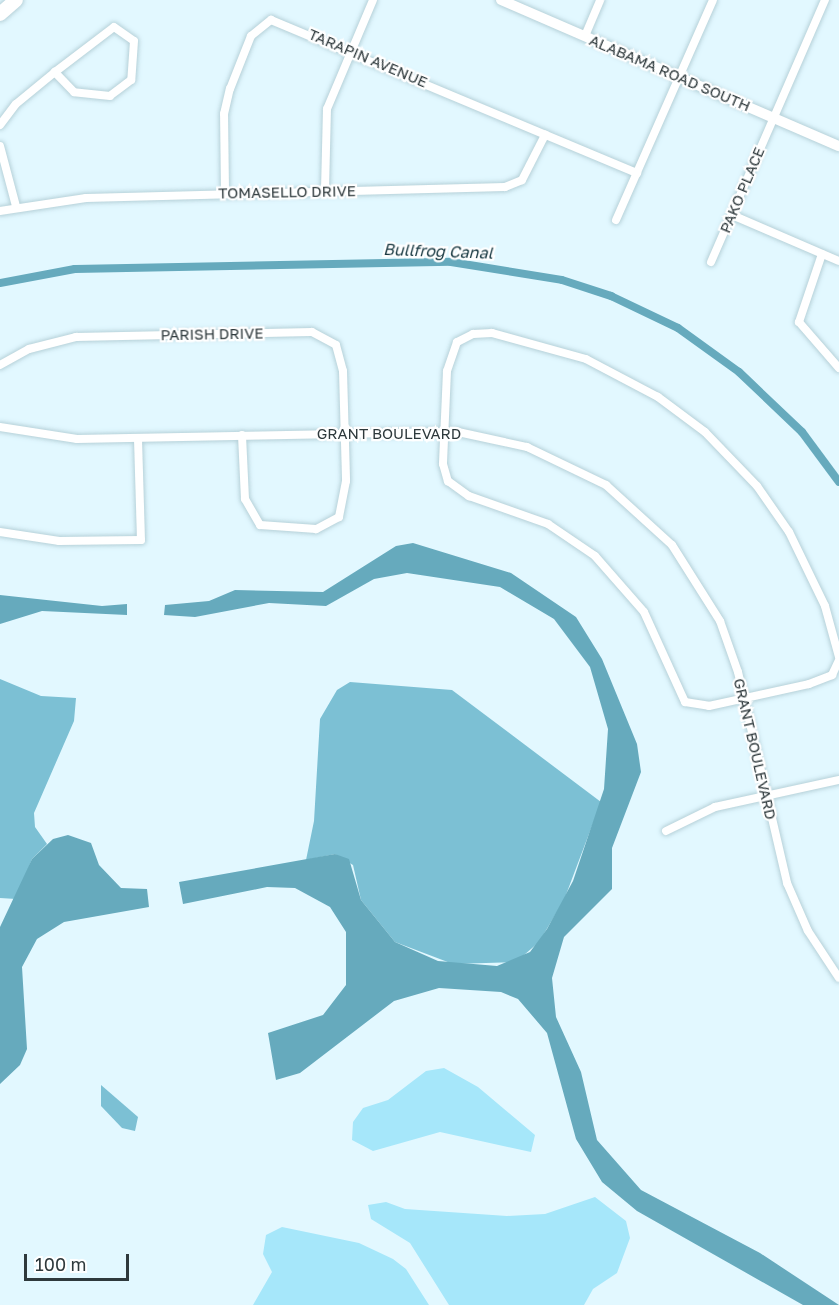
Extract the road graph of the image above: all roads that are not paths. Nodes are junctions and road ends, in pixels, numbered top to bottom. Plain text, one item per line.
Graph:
1 (16, 0) edge
2 (373, 0) edge
3 (501, 0) edge
4 (600, 0) edge
5 (713, 0) edge
6 (825, 0) edge
7 (0, 14) edge
8 (585, 36) junction
9 (352, 51) junction
10 (56, 72) junction
11 (678, 77) junction
12 (773, 117) junction
13 (0, 124) edge
14 (545, 135) junction
15 (0, 146) edge
16 (839, 146) edge
17 (637, 173) junction
18 (325, 190) junction
19 (225, 192) junction
20 (16, 206) junction
21 (0, 211) edge
22 (732, 215) junction
23 (616, 220) dead end
24 (822, 254) junction
25 (839, 261) edge
26 (711, 262) dead end
27 (0, 365) edge
28 (839, 368) edge
29 (0, 427) edge
30 (444, 431) junction
31 (344, 433) junction
32 (242, 435) junction
33 (138, 438) junction
34 (0, 532) edge
35 (839, 658) edge
36 (744, 699) junction
37 (839, 780) edge
38 (765, 796) junction
39 (666, 831) dead end
40 (839, 978) edge

1 - 7 highway
2 - 9 street
3 - 8 street, ALABAMA ROAD SOUTH
4 - 8 street
5 - 11 street
6 - 12 street, PAKO PLACE
8 - 11 street, ALABAMA ROAD SOUTH
9 - 14 street, TARAPIN AVENUE
9 - 18 street
9 - 19 street, TARAPIN AVENUE
10 - 10 street
10 - 13 street
11 - 12 street, ALABAMA ROAD SOUTH
11 - 17 street
12 - 16 street, ALABAMA ROAD SOUTH
12 - 22 street, PAKO PLACE
14 - 17 street, TARAPIN AVENUE
14 - 18 street, TOMASELLO DRIVE
15 - 20 street
17 - 23 street
18 - 19 street, TOMASELLO DRIVE
19 - 20 street, TOMASELLO DRIVE
20 - 21 street, TOMASELLO DRIVE
22 - 24 street
22 - 26 street, PAKO PLACE
24 - 25 street
24 - 28 street
27 - 31 street, PARISH DRIVE
29 - 33 street, GRANT BOULEVARD
30 - 31 street, GRANT BOULEVARD
30 - 35 street
30 - 36 street, GRANT BOULEVARD
30 - 36 street
31 - 32 street, GRANT BOULEVARD
31 - 32 street, PARISH DRIVE
32 - 33 street, GRANT BOULEVARD
33 - 34 street
35 - 36 street
36 - 38 street, GRANT BOULEVARD
37 - 38 street
38 - 39 street
38 - 40 street, GRANT BOULEVARD

